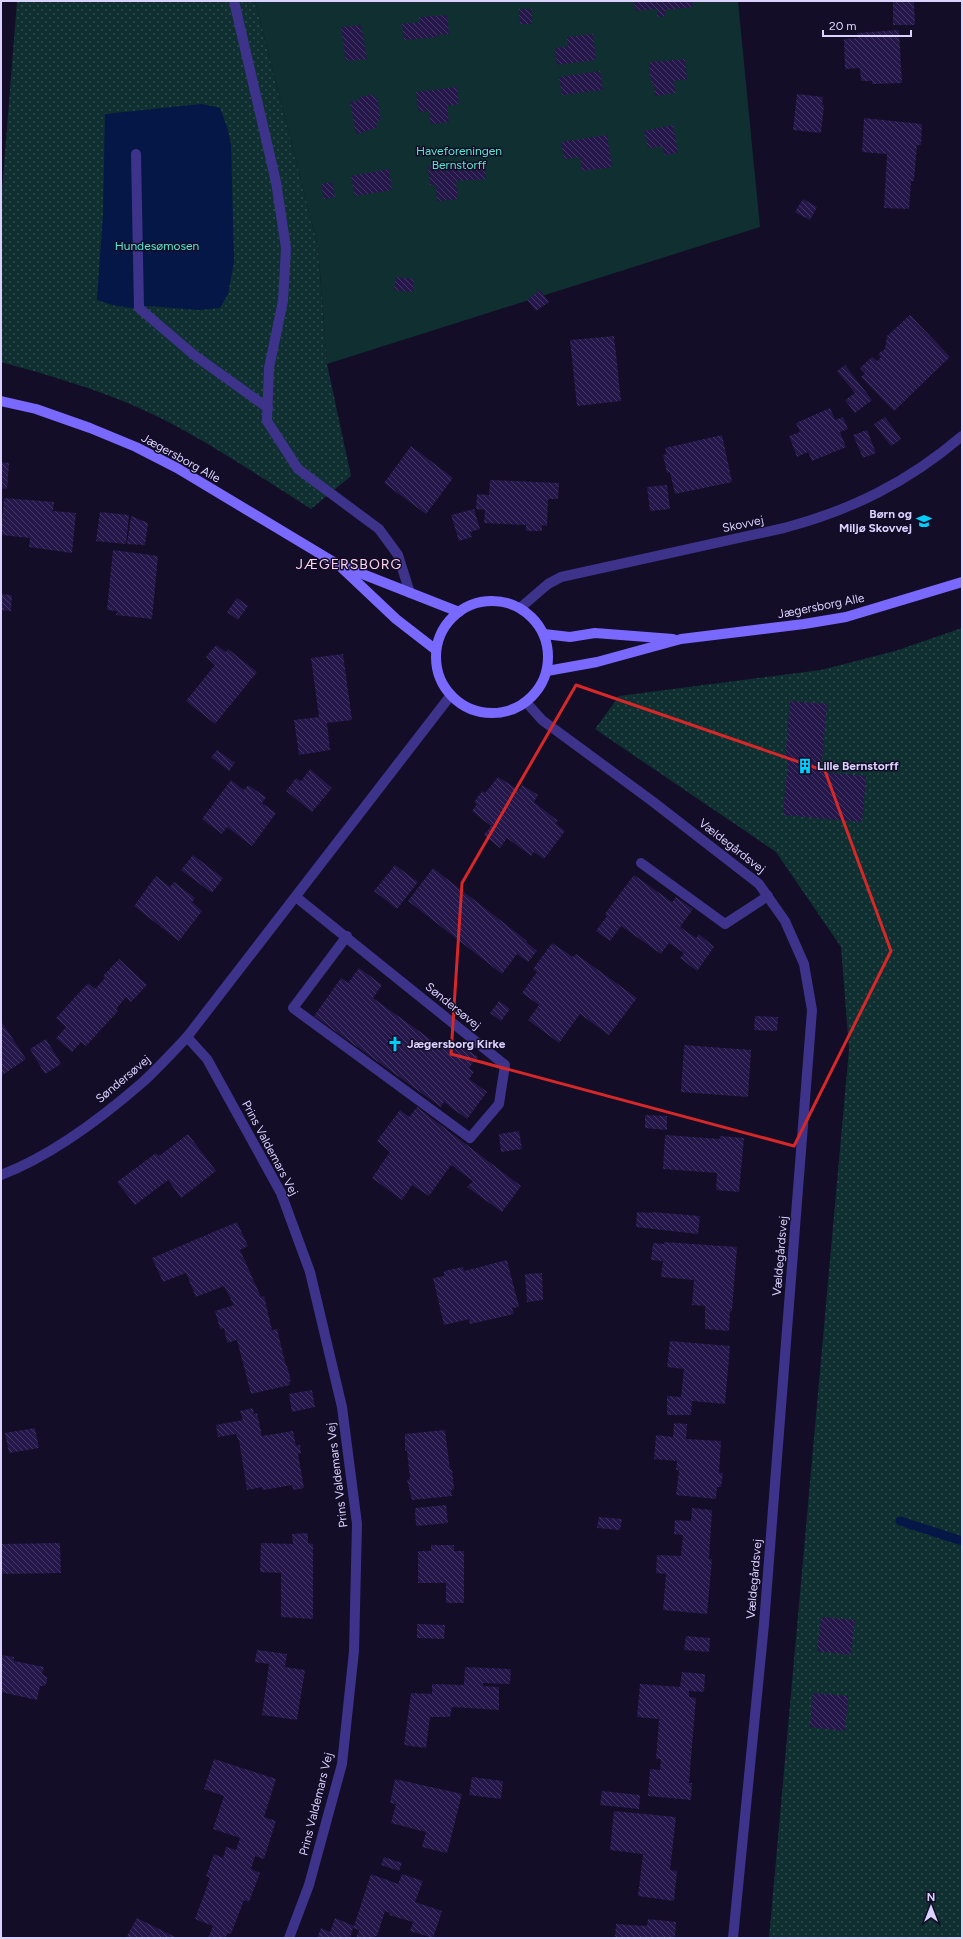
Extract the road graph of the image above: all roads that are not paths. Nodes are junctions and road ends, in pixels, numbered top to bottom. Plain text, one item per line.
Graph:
1 (234, 1) edge
2 (136, 154) dead end
3 (1, 400) edge
4 (268, 408) junction
5 (962, 436) edge
6 (337, 564) junction
7 (962, 582) edge
8 (410, 593) junction
9 (520, 608) junction
10 (459, 612) junction
11 (544, 634) junction
12 (681, 639) junction
13 (436, 650) junction
14 (547, 671) junction
15 (451, 695) junction
16 (526, 702) junction
17 (641, 863) dead end
18 (768, 896) junction
19 (296, 897) junction
20 (347, 936) junction
21 (187, 1037) junction
22 (1, 1175) edge
23 (289, 1938) edge
24 (733, 1938) edge

1 - 4 street
2 - 4 street
3 - 6 street, Jægersborg Alle
4 - 8 street
5 - 9 street, Skovvej
6 - 8 street, Jægersborg Alle
6 - 13 street, Jægersborg Alle
7 - 12 street, Jægersborg Alle
8 - 10 street, Jægersborg Alle
9 - 10 street
9 - 11 street
10 - 13 street
11 - 12 street, Jægersborg Alle
11 - 14 street
12 - 14 street, Jægersborg Alle
13 - 15 street
14 - 16 street
15 - 16 street
15 - 19 street, Søndersøvej
16 - 18 street, Vældegårdsvej
17 - 18 street
18 - 24 street, Vældegårdsvej
19 - 20 street, Søndersøvej
19 - 21 street, Søndersøvej
20 - 20 street, Søndersøvej
21 - 22 street, Søndersøvej
21 - 23 street, Prins Valdemars Vej

